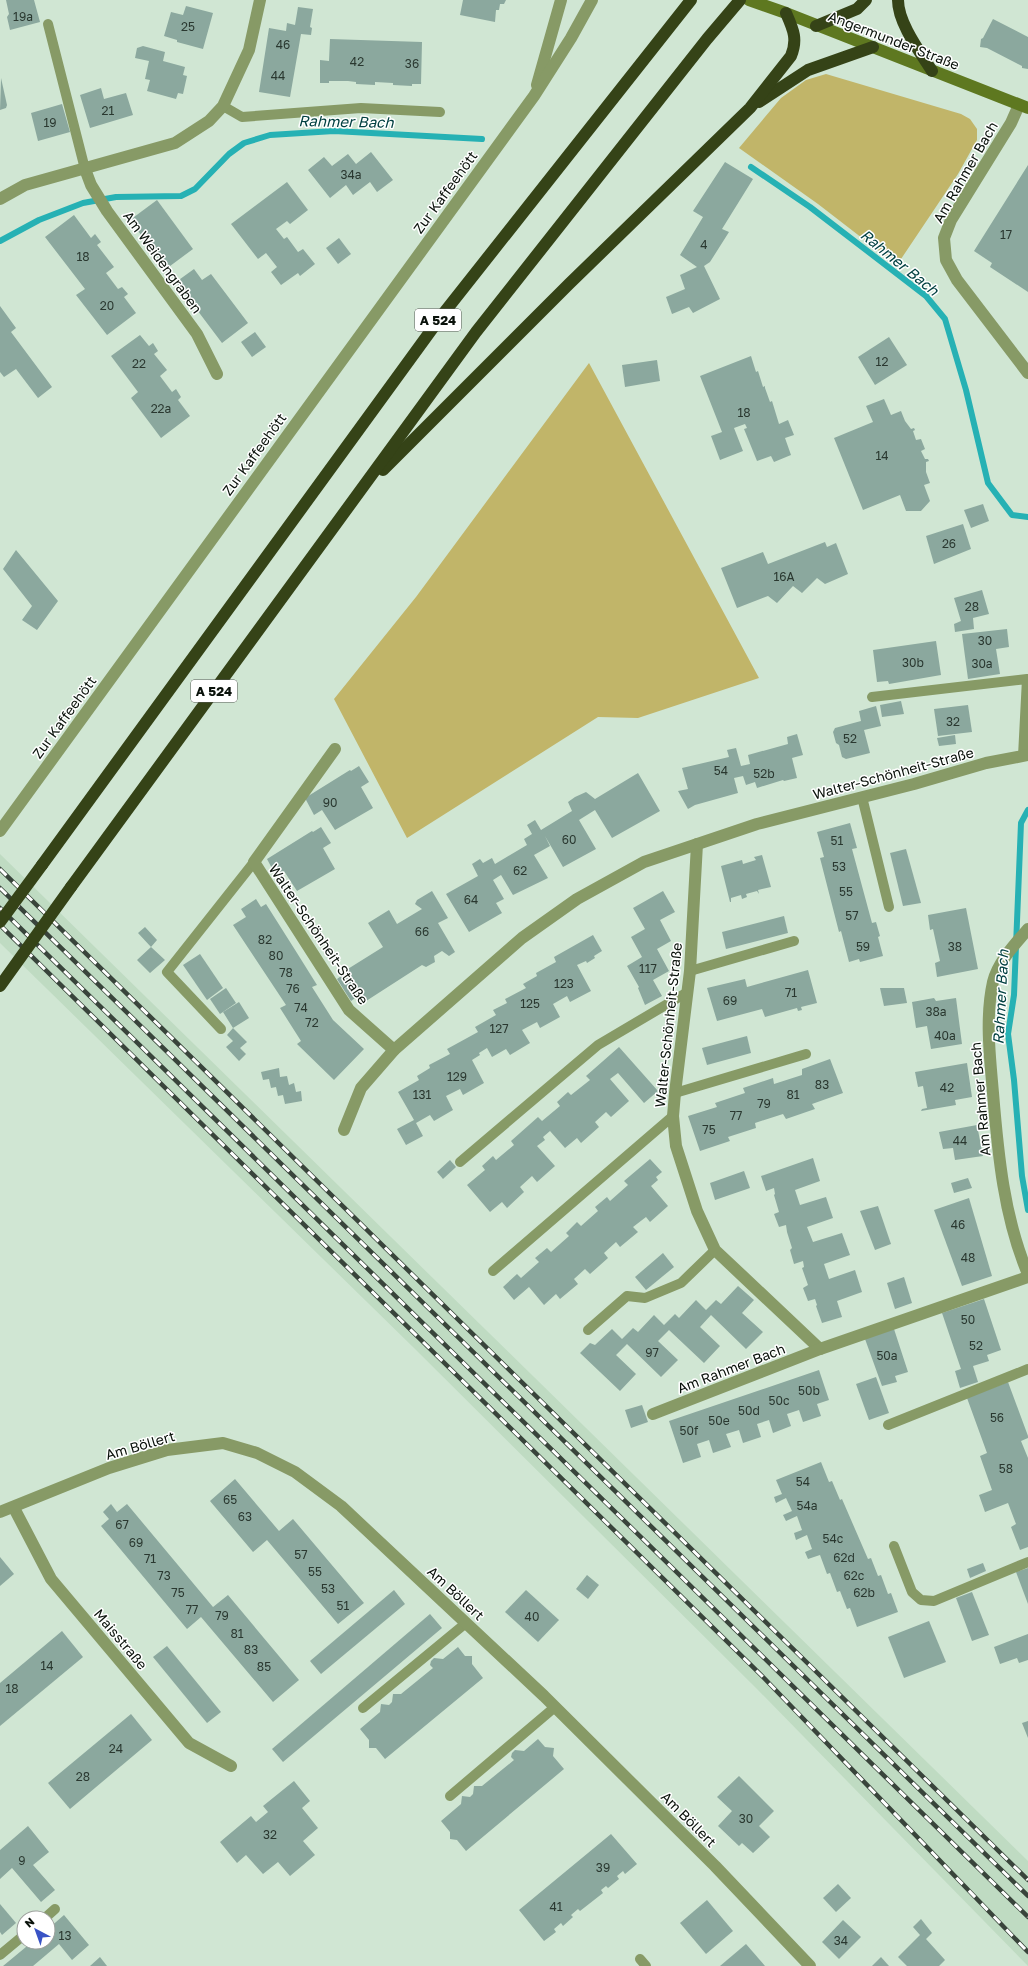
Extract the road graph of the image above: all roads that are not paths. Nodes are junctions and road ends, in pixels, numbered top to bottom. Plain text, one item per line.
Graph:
1 (260, 0) edge
2 (561, 0) edge
3 (592, 0) edge
4 (691, 0) edge
5 (740, 0) edge
6 (749, 0) edge
7 (866, 0) edge
8 (898, 0) edge
9 (786, 13) junction
10 (48, 24) dead end
11 (816, 26) junction
12 (873, 47) junction
13 (932, 71) junction
14 (534, 96) junction
15 (223, 106) junction
16 (1023, 107) edge
17 (750, 108) junction
18 (440, 112) dead end
19 (85, 169) junction
20 (0, 199) edge
21 (1028, 373) edge
22 (217, 374) dead end
23 (357, 496) junction
24 (872, 697) dead end
25 (335, 749) dead end
26 (1026, 755) edge
27 (862, 797) junction
28 (2, 828) edge
29 (697, 844) junction
30 (254, 862) junction
31 (889, 907) dead end
32 (0, 922) edge
33 (1028, 929) edge
34 (794, 941) dead end
35 (690, 971) junction
36 (0, 986) edge
37 (686, 993) junction
38 (221, 1029) dead end
39 (394, 1050) junction
40 (806, 1054) dead end
41 (674, 1093) junction
42 (673, 1116) junction
43 (344, 1130) dead end
44 (460, 1162) dead end
45 (715, 1250) junction
46 (493, 1271) dead end
47 (1028, 1274) edge
48 (1028, 1277) edge
49 (588, 1330) dead end
50 (820, 1350) junction
51 (1028, 1369) edge
52 (652, 1414) dead end
53 (888, 1425) dead end
54 (14, 1508) junction
55 (0, 1512) edge
56 (894, 1546) dead end
57 (1028, 1562) edge
58 (466, 1623) junction
59 (555, 1707) junction
60 (362, 1708) dead end
61 (231, 1766) dead end
62 (450, 1796) dead end
63 (16, 1942) edge
64 (0, 1955) edge
65 (804, 1964) edge

1 - 15 street
2 - 14 street, Zur Kaffeehött
3 - 14 street, Zur Kaffeehött
4 - 32 highway, A 524, bridge
5 - 23 highway, A 524
6 - 9 main road, Angermunder Straße
7 - 11 highway
8 - 13 highway
9 - 11 main road, Angermunder Straße
9 - 17 highway
10 - 19 lane
11 - 12 main road, Angermunder Straße
12 - 13 main road, Angermunder Straße
12 - 17 highway
13 - 16 main road, Angermunder Straße
14 - 28 street, Zur Kaffeehött
15 - 18 lane
15 - 19 street
16 - 21 street, Am Rahmer Bach
17 - 23 highway
19 - 20 street
19 - 22 street, Am Weidengraben
23 - 36 highway, A 524, bridge
24 - 26 lane
25 - 30 street, Walter-Schönheit-Straße
26 - 27 street, Walter-Schönheit-Straße
27 - 29 street, Walter-Schönheit-Straße
27 - 31 lane
29 - 35 street, Walter-Schönheit-Straße
29 - 39 street, Walter-Schönheit-Straße
30 - 38 lane
30 - 39 street, Walter-Schönheit-Straße
33 - 47 street, Am Rahmer Bach
34 - 35 lane
35 - 37 street, Walter-Schönheit-Straße
37 - 41 street, Walter-Schönheit-Straße
37 - 44 lane
39 - 43 street, Walter-Schönheit-Straße
40 - 41 lane
41 - 42 street, Walter-Schönheit-Straße
42 - 45 street, Walter-Schönheit-Straße
42 - 46 lane
45 - 49 lane
45 - 50 street, Am Rahmer Bach
48 - 50 street, Am Rahmer Bach
50 - 52 street, Am Rahmer Bach
51 - 53 lane
54 - 55 street, Am Böllert
54 - 58 street, Am Böllert
54 - 61 street, Maisstraße
56 - 57 lane
58 - 59 street, Am Böllert
58 - 60 lane
59 - 62 lane
59 - 65 street, Am Böllert
63 - 64 lane

